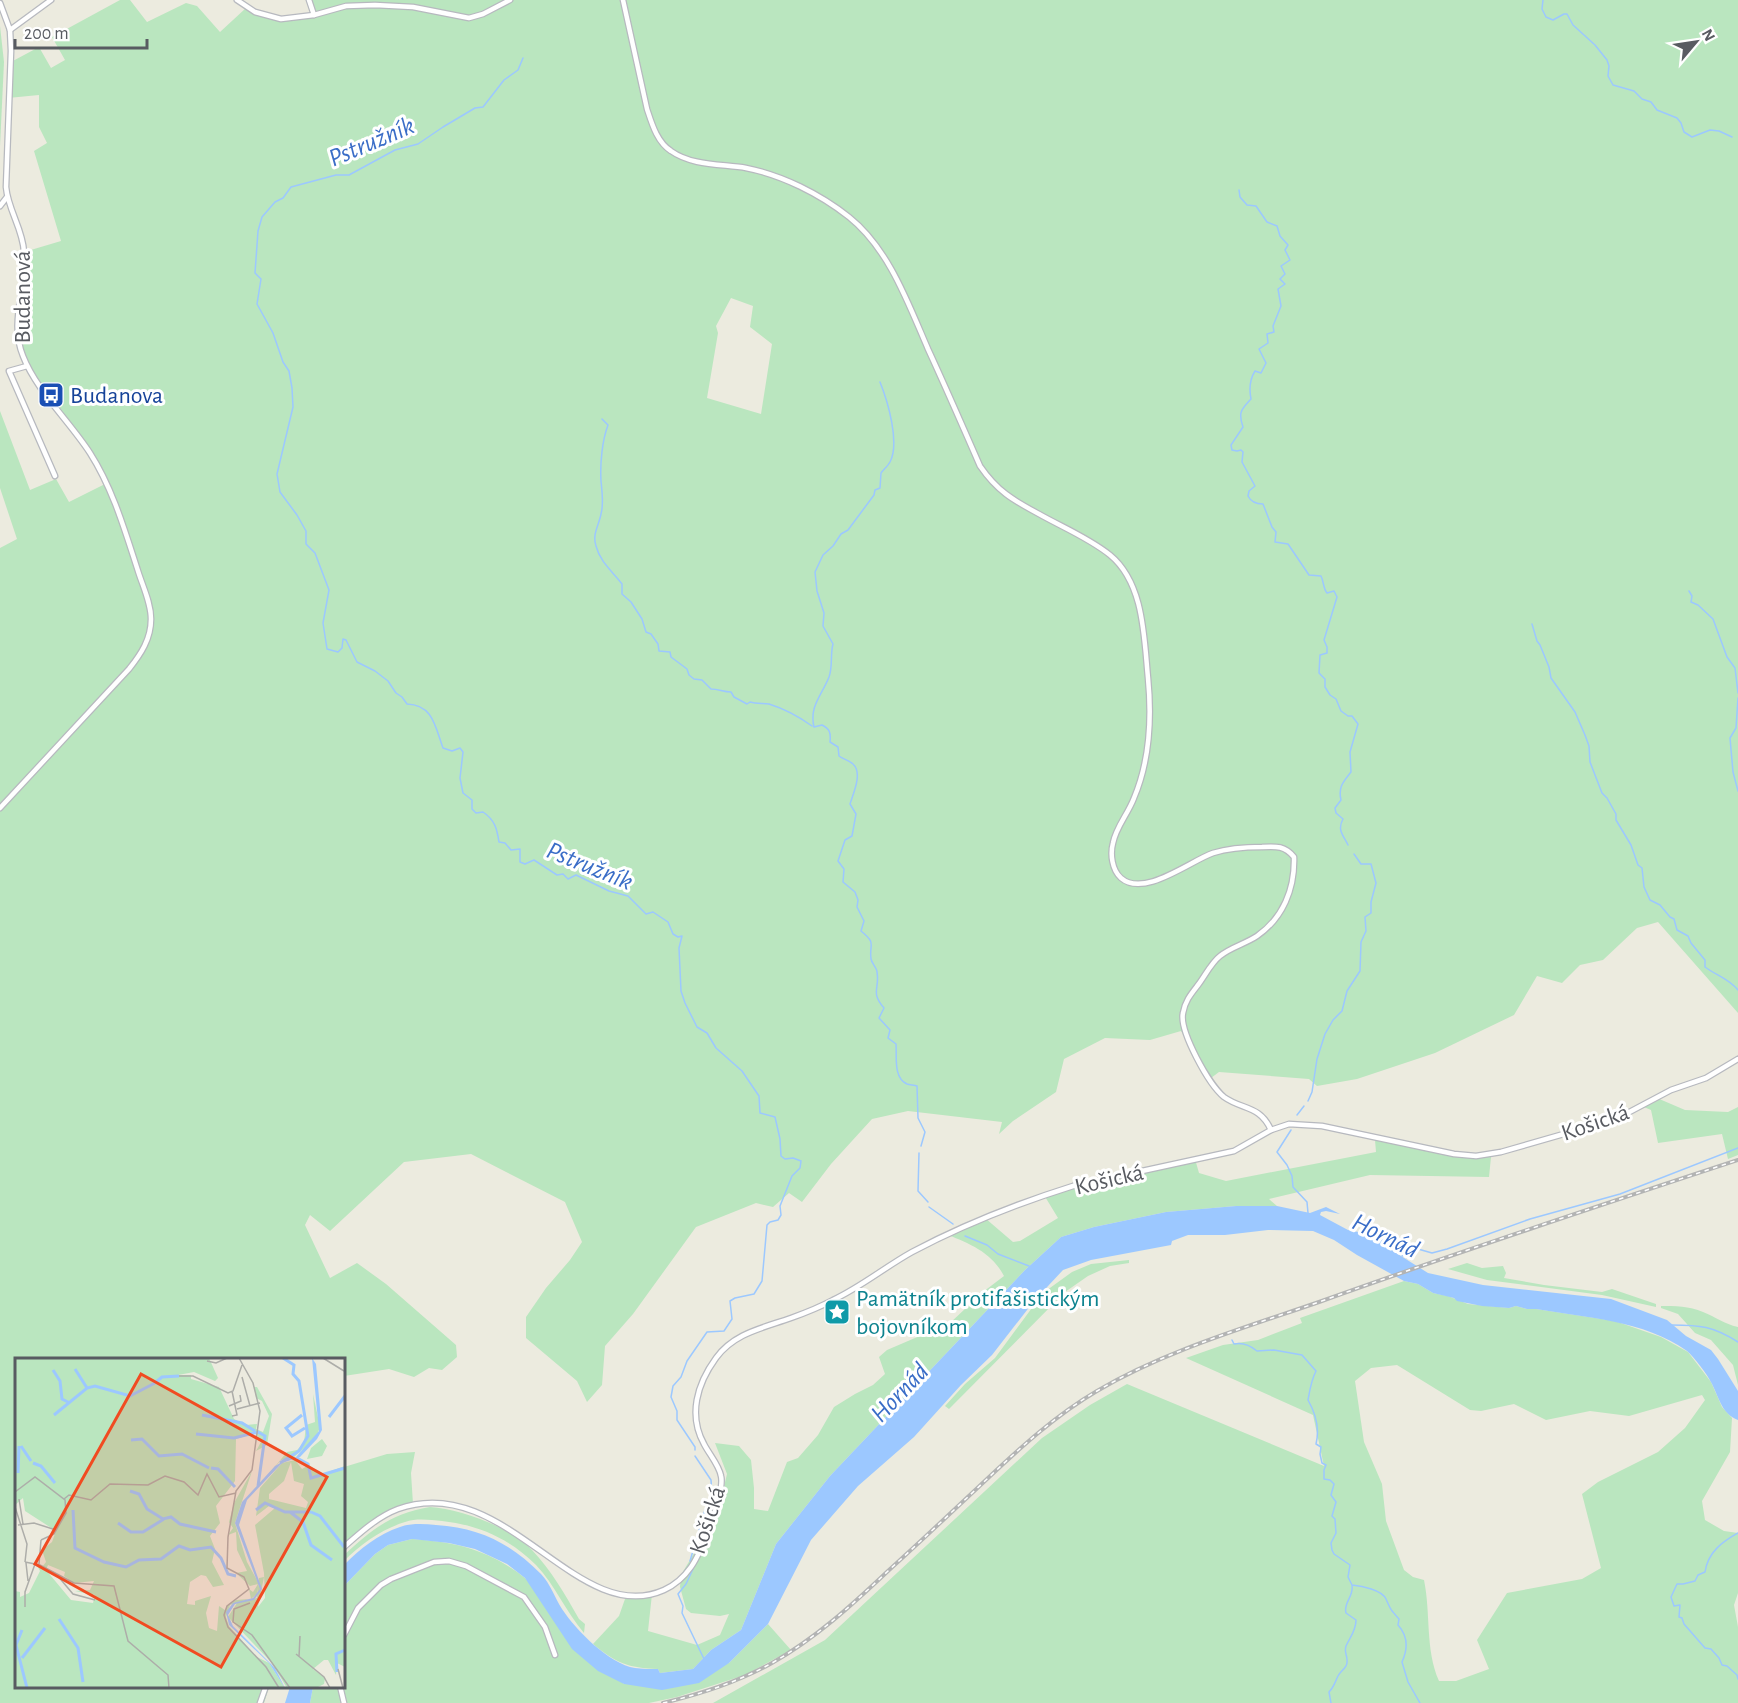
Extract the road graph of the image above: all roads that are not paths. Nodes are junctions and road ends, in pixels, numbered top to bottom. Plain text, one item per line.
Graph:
1 (51, 0) edge
2 (237, 0) edge
3 (309, 0) edge
4 (510, 0) edge
5 (623, 0) edge
6 (0, 3) edge
7 (314, 15) junction
8 (10, 30) junction
9 (7, 197) junction
10 (0, 206) edge
11 (27, 366) junction
12 (55, 476) dead end
13 (0, 808) edge
14 (1738, 1059) edge
15 (1271, 1130) junction
16 (345, 1546) edge
17 (345, 1633) edge
18 (555, 1655) dead end
19 (265, 1688) edge
20 (340, 1688) edge
21 (260, 1703) edge
22 (344, 1703) edge

1 - 8 street
2 - 7 street
3 - 7 street
4 - 7 street
5 - 15 street
6 - 8 street, Budanová
8 - 9 street, Budanová
9 - 10 street
9 - 11 street, Budanová
11 - 12 street
11 - 13 street, Budanová
14 - 15 street, Košická
15 - 16 street, Košická
17 - 18 street
19 - 21 street
20 - 22 street

